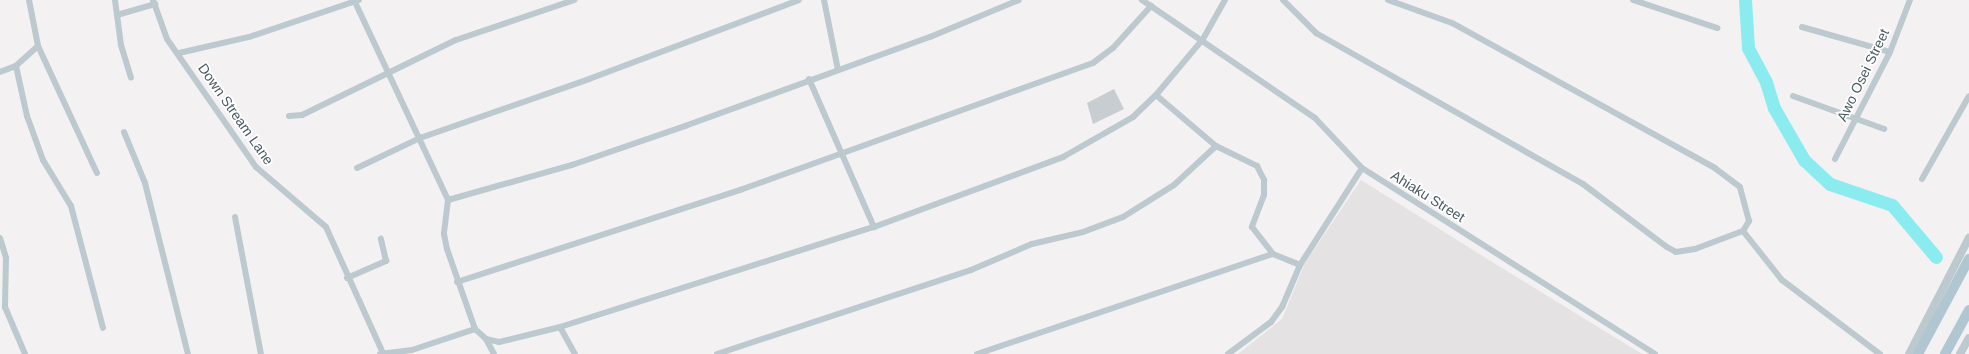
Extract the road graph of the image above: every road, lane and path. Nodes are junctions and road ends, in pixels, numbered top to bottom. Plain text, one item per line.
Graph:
1 (29, 0) edge
2 (115, 0) edge
3 (574, 0) edge
4 (799, 0) edge
5 (824, 0) edge
6 (1019, 0) edge
7 (1142, 0) edge
8 (1225, 0) edge
9 (1283, 0) edge
10 (1388, 0) edge
11 (1633, 0) edge
12 (1910, 0) edge
13 (356, 1) edge
14 (154, 2) edge
15 (1151, 6) junction
16 (117, 15) junction
17 (1802, 27) dead end
18 (1717, 28) dead end
19 (1203, 39) junction
20 (38, 46) junction
21 (1890, 52) junction
22 (179, 54) junction
23 (16, 66) junction
24 (838, 70) junction
25 (0, 72) edge
26 (387, 72) junction
27 (131, 77) dead end
28 (809, 79) junction
29 (1156, 95) junction
30 (1793, 96) dead end
31 (1969, 96) edge
32 (288, 116) dead end
33 (1855, 118) junction
34 (1884, 129) dead end
35 (124, 132) dead end
36 (420, 138) junction
37 (1216, 146) junction
38 (842, 155) junction
39 (1835, 159) dead end
40 (357, 168) dead end
41 (1362, 168) junction
42 (98, 173) dead end
43 (1922, 179) dead end
44 (448, 200) junction
45 (235, 217) dead end
46 (874, 227) junction
47 (1744, 230) junction
48 (0, 238) edge
49 (1969, 238) edge
50 (381, 239) dead end
51 (1273, 254) junction
52 (1969, 259) edge
53 (1300, 265) junction
54 (347, 278) junction
55 (457, 282) junction
56 (1969, 310) edge
57 (560, 327) junction
58 (103, 328) dead end
59 (475, 329) junction
60 (1969, 338) edge
61 (486, 339) junction
62 (1964, 350) edge
63 (412, 352) edge
64 (25, 354) edge
65 (188, 354) edge
66 (261, 354) edge
67 (381, 354) edge
68 (494, 354) edge
69 (575, 354) edge
70 (717, 354) edge
71 (977, 354) edge
72 (1228, 354) edge
73 (1655, 354) edge
74 (1880, 354) edge
75 (1909, 354) edge
76 (1918, 354) edge
77 (1945, 354) edge

1 - 20 street
2 - 16 street
3 - 26 street
4 - 36 street
5 - 24 street
6 - 24 street
7 - 15 street, Ahiaku Street
8 - 19 street
9 - 47 street
10 - 47 street
11 - 18 street
12 - 21 street, Awo Osei Street
13 - 22 street
13 - 26 street
14 - 16 street
14 - 22 street, Down Stream Lane
15 - 19 street, Ahiaku Street
15 - 38 street
16 - 27 street
17 - 21 street
19 - 29 street
19 - 41 street, Ahiaku Street
20 - 23 street
20 - 42 street
21 - 33 street, Awo Osei Street
22 - 54 street, Down Stream Lane
23 - 25 street
23 - 58 street
24 - 28 street
26 - 32 street
26 - 36 street
28 - 38 street
28 - 44 street
29 - 37 street
29 - 46 street
30 - 33 street
31 - 43 street
33 - 34 street
33 - 39 street, Awo Osei Street
35 - 65 street
36 - 40 street
36 - 44 street
37 - 51 street
37 - 70 street
38 - 46 street
38 - 55 street
41 - 53 street
41 - 73 street, Ahiaku Street
44 - 55 street
45 - 66 street
46 - 57 street
47 - 74 street
48 - 64 street
49 - 75 street
50 - 54 street
51 - 53 street
51 - 71 street
52 - 76 main road
53 - 72 street
54 - 67 street, Down Stream Lane
55 - 59 street
56 - 77 main road
57 - 61 street
57 - 69 street
59 - 61 street
59 - 63 street
60 - 62 street
61 - 68 street
63 - 67 street

